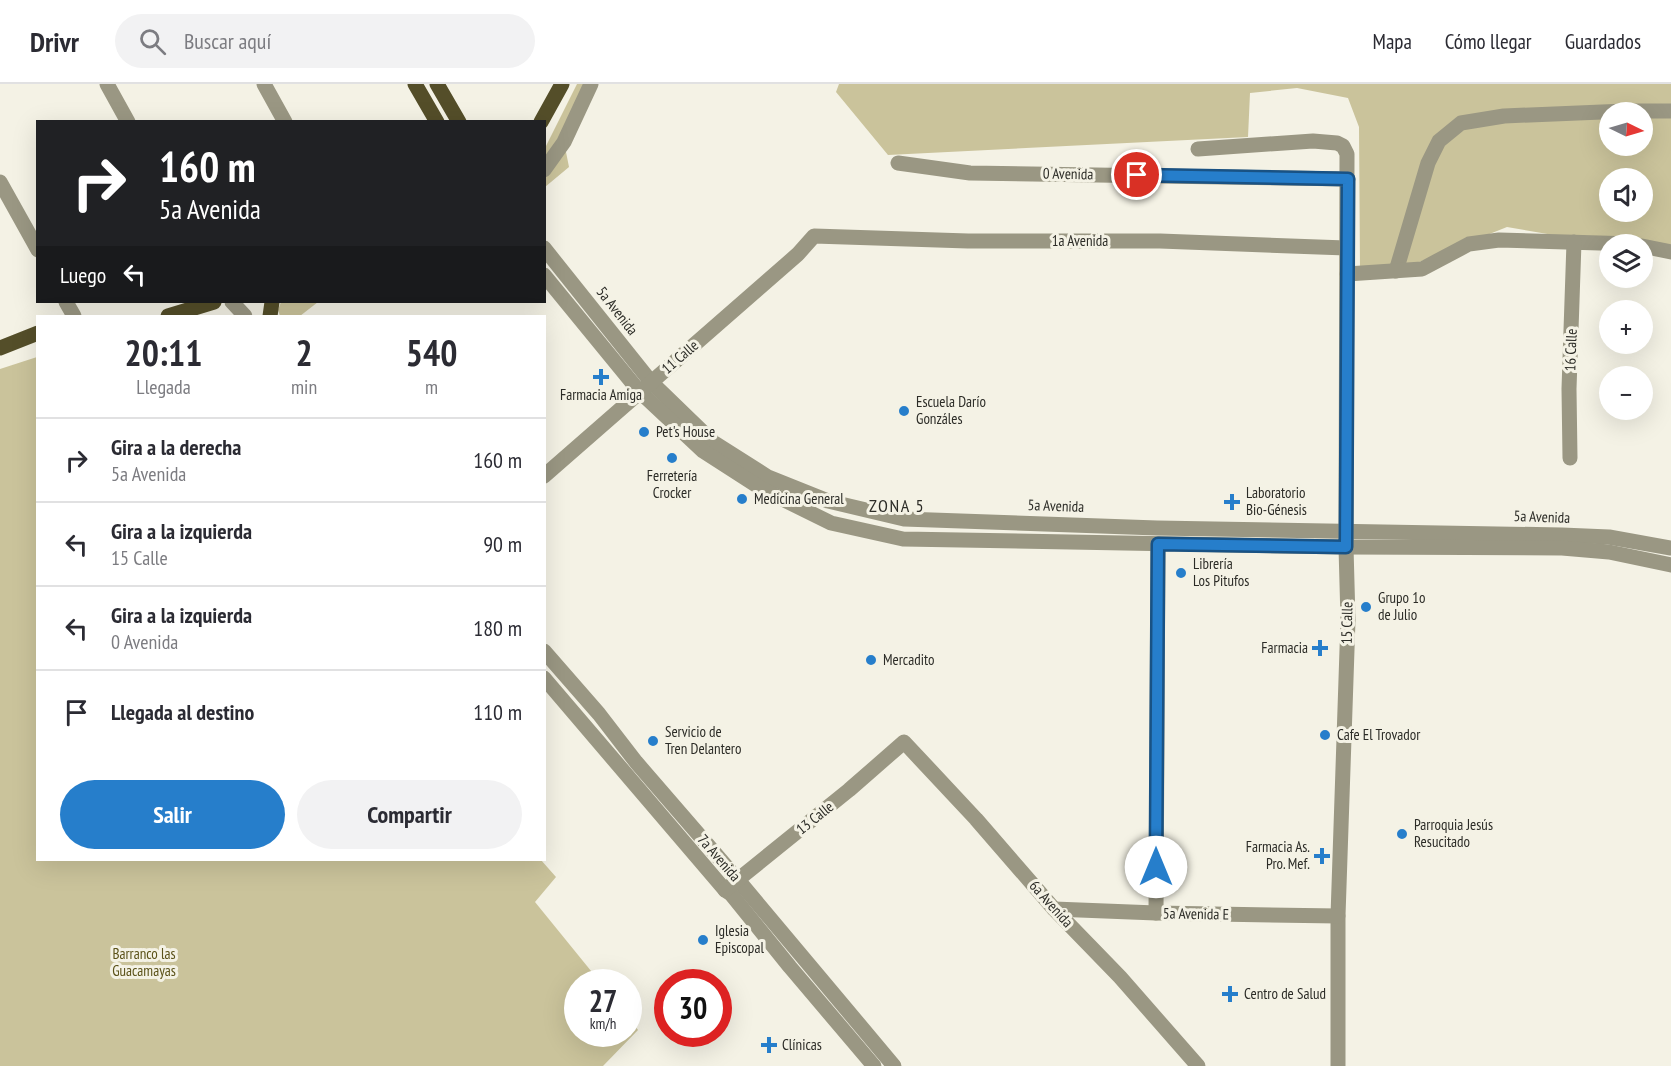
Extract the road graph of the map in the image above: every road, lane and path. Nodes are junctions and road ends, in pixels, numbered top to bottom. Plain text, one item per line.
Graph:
1 (107, 84) edge
2 (264, 84) edge
3 (416, 84) edge
4 (437, 84) edge
5 (562, 84) edge
6 (591, 84) edge
7 (1671, 111) edge
8 (127, 120) edge
9 (284, 120) edge
10 (436, 120) edge
11 (458, 120) edge
12 (542, 120) edge
13 (1198, 149) dead end
14 (898, 163) dead end
15 (546, 167) edge
16 (1348, 179) junction
17 (0, 182) edge
18 (814, 236) joint
19 (1574, 242) junction
20 (1599, 243) edge
21 (36, 246) edge
22 (1346, 248) junction
23 (1653, 248) edge
24 (546, 251) edge
25 (1671, 252) edge
26 (1396, 271) junction
27 (1347, 274) junction
28 (546, 276) edge
29 (211, 303) edge
30 (233, 303) edge
31 (171, 315) edge
32 (245, 315) edge
33 (36, 334) edge
34 (0, 348) edge
35 (646, 387) junction
36 (1570, 458) dead end
37 (546, 474) edge
38 (1347, 531) junction
39 (1158, 544) junction
40 (1346, 547) junction
41 (1671, 548) edge
42 (1671, 565) edge
43 (546, 653) edge
44 (546, 680) edge
45 (904, 742) joint
46 (630, 767) junction
47 (738, 880) junction
48 (725, 890) junction
49 (1054, 909) junction
50 (1156, 913) junction
51 (1338, 916) junction
52 (874, 1066) edge
53 (894, 1066) edge
54 (1198, 1066) edge
55 (1338, 1066) edge

1 - 8 street
2 - 9 street
3 - 10 main road
4 - 11 main road
5 - 12 main road
6 - 15 street
7 - 26 street
13 - 16 street, 15 Calle
14 - 16 street, 0 Avenida
16 - 22 street, 15 Calle
17 - 21 street
18 - 22 street, 1a Avenida
18 - 35 street, 11 Calle
19 - 20 street
19 - 26 street
19 - 36 street, 16 Calle
22 - 27 street, 15 Calle
23 - 25 street
24 - 35 street, 5a Avenida
26 - 27 street
27 - 38 street, 15 Calle
28 - 35 street, 5a Avenida
29 - 31 main road
30 - 32 street
33 - 34 main road
35 - 37 street, 11 Calle
35 - 38 street, 5a Avenida
35 - 39 street, 5a Avenida
38 - 40 street, 15 Calle
38 - 41 street, 5a Avenida
39 - 40 street, 5a Avenida
39 - 50 street
40 - 42 street, 5a Avenida
40 - 51 street, 15 Calle
43 - 46 street, 7a Avenida
44 - 46 street, 7a Avenida
45 - 47 street, 13 Calle
45 - 49 street, 6a Avenida
46 - 47 street, 7a Avenida
46 - 48 street, 7a Avenida
47 - 48 street, 13 Calle
47 - 53 street, 7a Avenida
48 - 52 street, 7a Avenida
49 - 50 street, 5a Avenida E
49 - 54 street, 6a Avenida
50 - 51 street, 5a Avenida E
51 - 55 street, 15 Calle

